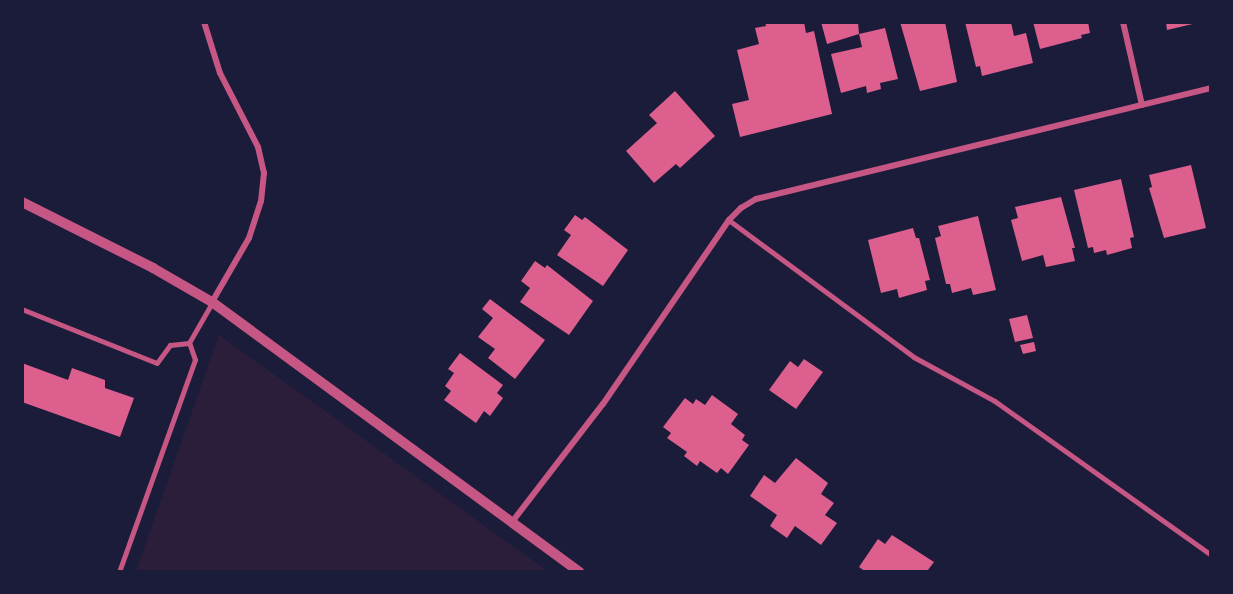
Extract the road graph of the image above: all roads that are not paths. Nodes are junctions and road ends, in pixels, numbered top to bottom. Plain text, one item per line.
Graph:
1 (204, 22) edge
2 (1123, 22) edge
3 (1210, 88) edge
4 (1142, 105) junction
5 (22, 202) edge
6 (729, 220) junction
7 (212, 302) junction
8 (22, 309) edge
9 (189, 343) junction
10 (512, 522) junction
11 (1210, 554) edge
12 (119, 572) edge
13 (580, 572) edge

1 - 7 street
2 - 4 street
3 - 4 street
4 - 6 street
5 - 7 street
6 - 10 street
6 - 11 lane
7 - 9 lane
7 - 10 street
8 - 9 lane
9 - 12 lane
10 - 13 street

